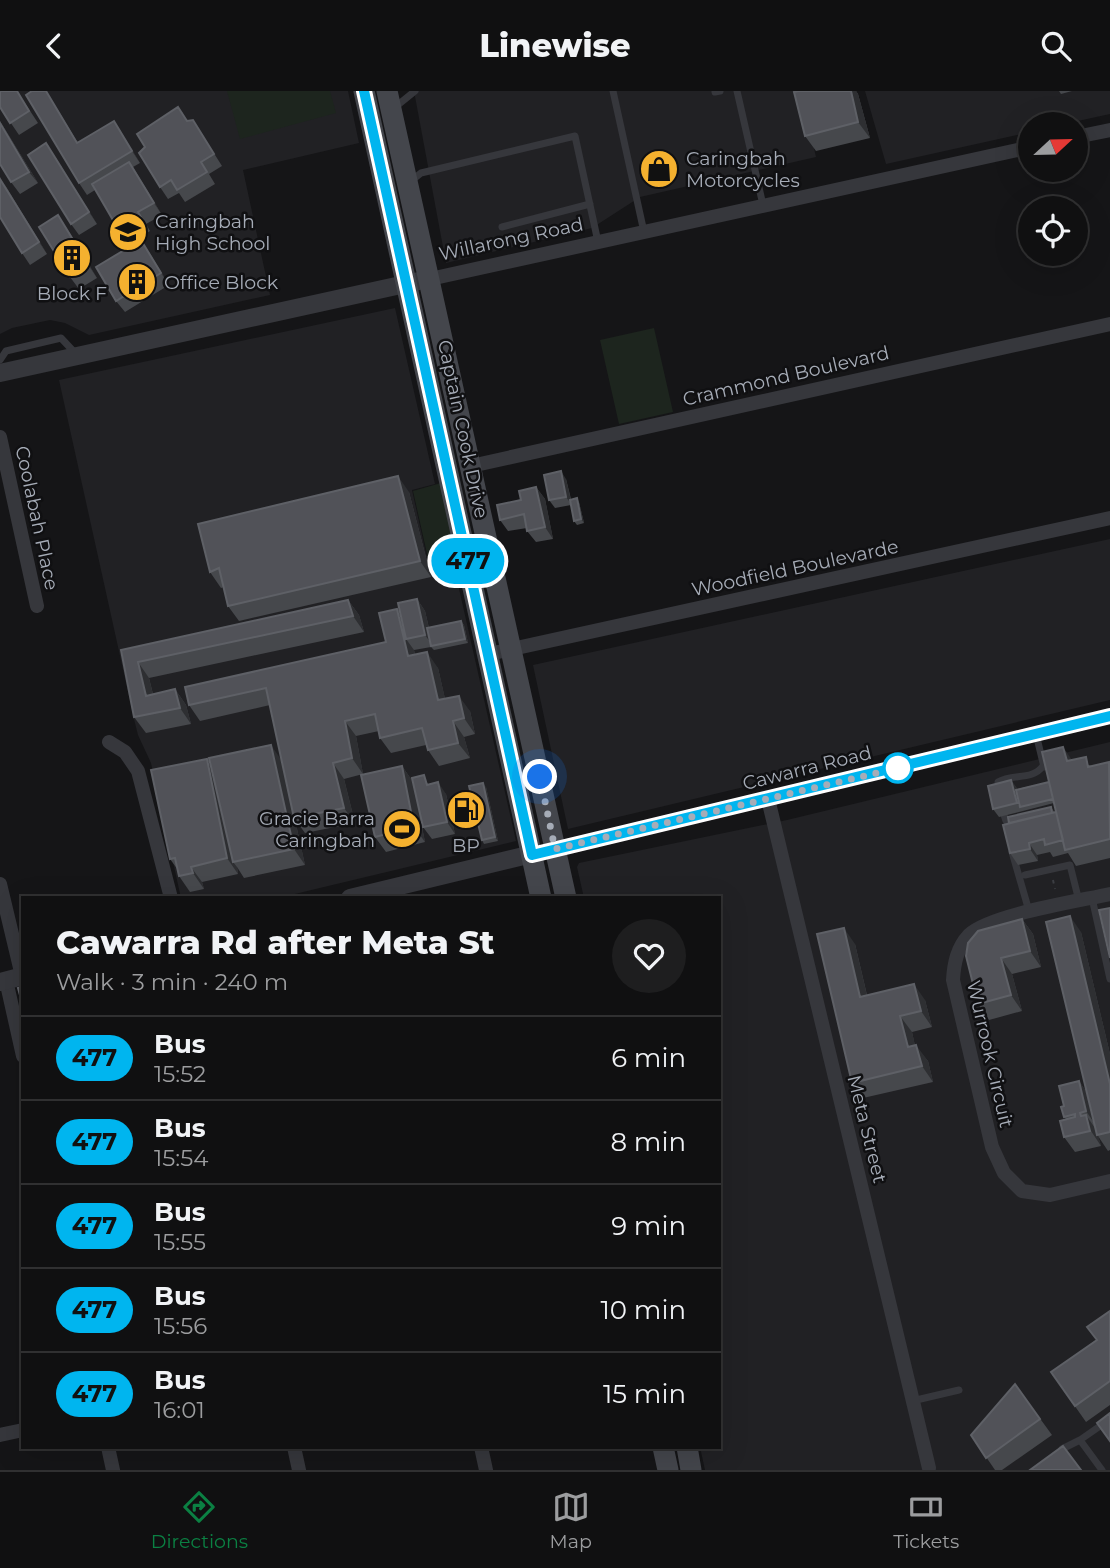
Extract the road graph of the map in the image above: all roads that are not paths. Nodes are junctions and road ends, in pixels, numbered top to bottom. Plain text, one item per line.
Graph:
1 (364, 91) edge
2 (415, 91) edge
3 (613, 91) edge
4 (737, 91) edge
5 (390, 100) edge
6 (1110, 130) edge
7 (1088, 135) edge
8 (1018, 150) edge
9 (409, 182) junction
10 (590, 204) junction
11 (763, 205) junction
12 (502, 227) dead end
13 (644, 232) junction
14 (598, 242) junction
15 (429, 278) junction
16 (405, 284) junction
17 (1110, 324) edge
18 (78, 356) junction
19 (0, 361) edge
20 (0, 373) edge
21 (0, 437) edge
22 (471, 466) junction
23 (1110, 518) edge
24 (37, 606) dead end
25 (511, 649) junction
26 (489, 654) junction
27 (1110, 716) edge
28 (1036, 734) junction
29 (109, 742) dead end
30 (1003, 792) edge
31 (768, 799) junction
32 (1007, 817) edge
33 (1008, 835) edge
34 (1011, 848) edge
35 (555, 849) junction
36 (532, 855) junction
37 (1025, 875) dead end
38 (0, 884) edge
39 (1110, 894) edge
40 (170, 896) edge
41 (360, 896) edge
42 (541, 896) edge
43 (566, 896) edge
44 (1086, 900) junction
45 (1030, 913) junction
46 (13, 978) edge
47 (1110, 979) edge
48 (21, 1040) edge
49 (1110, 1181) edge
50 (959, 1390) dead end
51 (912, 1401) junction
52 (1110, 1419) edge
53 (21, 1430) edge
54 (0, 1435) edge
55 (1080, 1440) junction
56 (108, 1449) edge
57 (294, 1449) edge
58 (481, 1449) edge
59 (663, 1449) edge
60 (687, 1449) edge
61 (1062, 1449) edge
62 (929, 1468) dead end
63 (113, 1470) edge
64 (299, 1470) edge
65 (486, 1470) edge
66 (667, 1470) edge
67 (691, 1470) edge
68 (1102, 1470) edge

1 - 16 main road, Captain Cook Drive
2 - 5 lane
3 - 13 lane
4 - 11 lane
5 - 9 main road, Captain Cook Drive
6 - 7 street
8 - 11 street, Willarong Road
9 - 10 lane
9 - 15 main road, Captain Cook Drive
10 - 12 lane
10 - 14 lane
11 - 13 street, Willarong Road
13 - 14 street, Willarong Road
14 - 15 street, Willarong Road
15 - 16 street, Willarong Road
15 - 22 main road, Captain Cook Drive
16 - 18 street, Willarong Road
16 - 26 main road, Captain Cook Drive
17 - 22 street, Crammond Boulevard
18 - 19 lane
18 - 20 street, Willarong Road
21 - 24 street, Coolabah Place
22 - 25 main road, Captain Cook Drive
23 - 25 street, Woodfield Boulevarde
25 - 26 street, Woodfield Boulevarde
25 - 35 main road, Captain Cook Drive
26 - 36 main road, Captain Cook Drive
27 - 28 street, Cawarra Road
28 - 30 lane
28 - 31 street, Cawarra Road
29 - 40 street
31 - 35 street, Cawarra Road
31 - 51 street, Meta Street
32 - 33 lane
34 - 45 lane
35 - 36 main road
35 - 43 main road, Captain Cook Drive
36 - 41 street
36 - 42 main road, Captain Cook Drive
37 - 44 lane
38 - 46 street
39 - 44 street, Wurrook Circuit
44 - 45 street, Wurrook Circuit
44 - 47 lane
45 - 49 street, Wurrook Circuit
46 - 48 street
50 - 51 lane
51 - 62 street, Meta Street
52 - 55 lane
53 - 54 street
55 - 61 lane
55 - 68 lane
56 - 63 street
57 - 64 street
58 - 65 street
59 - 66 main road
60 - 67 main road

